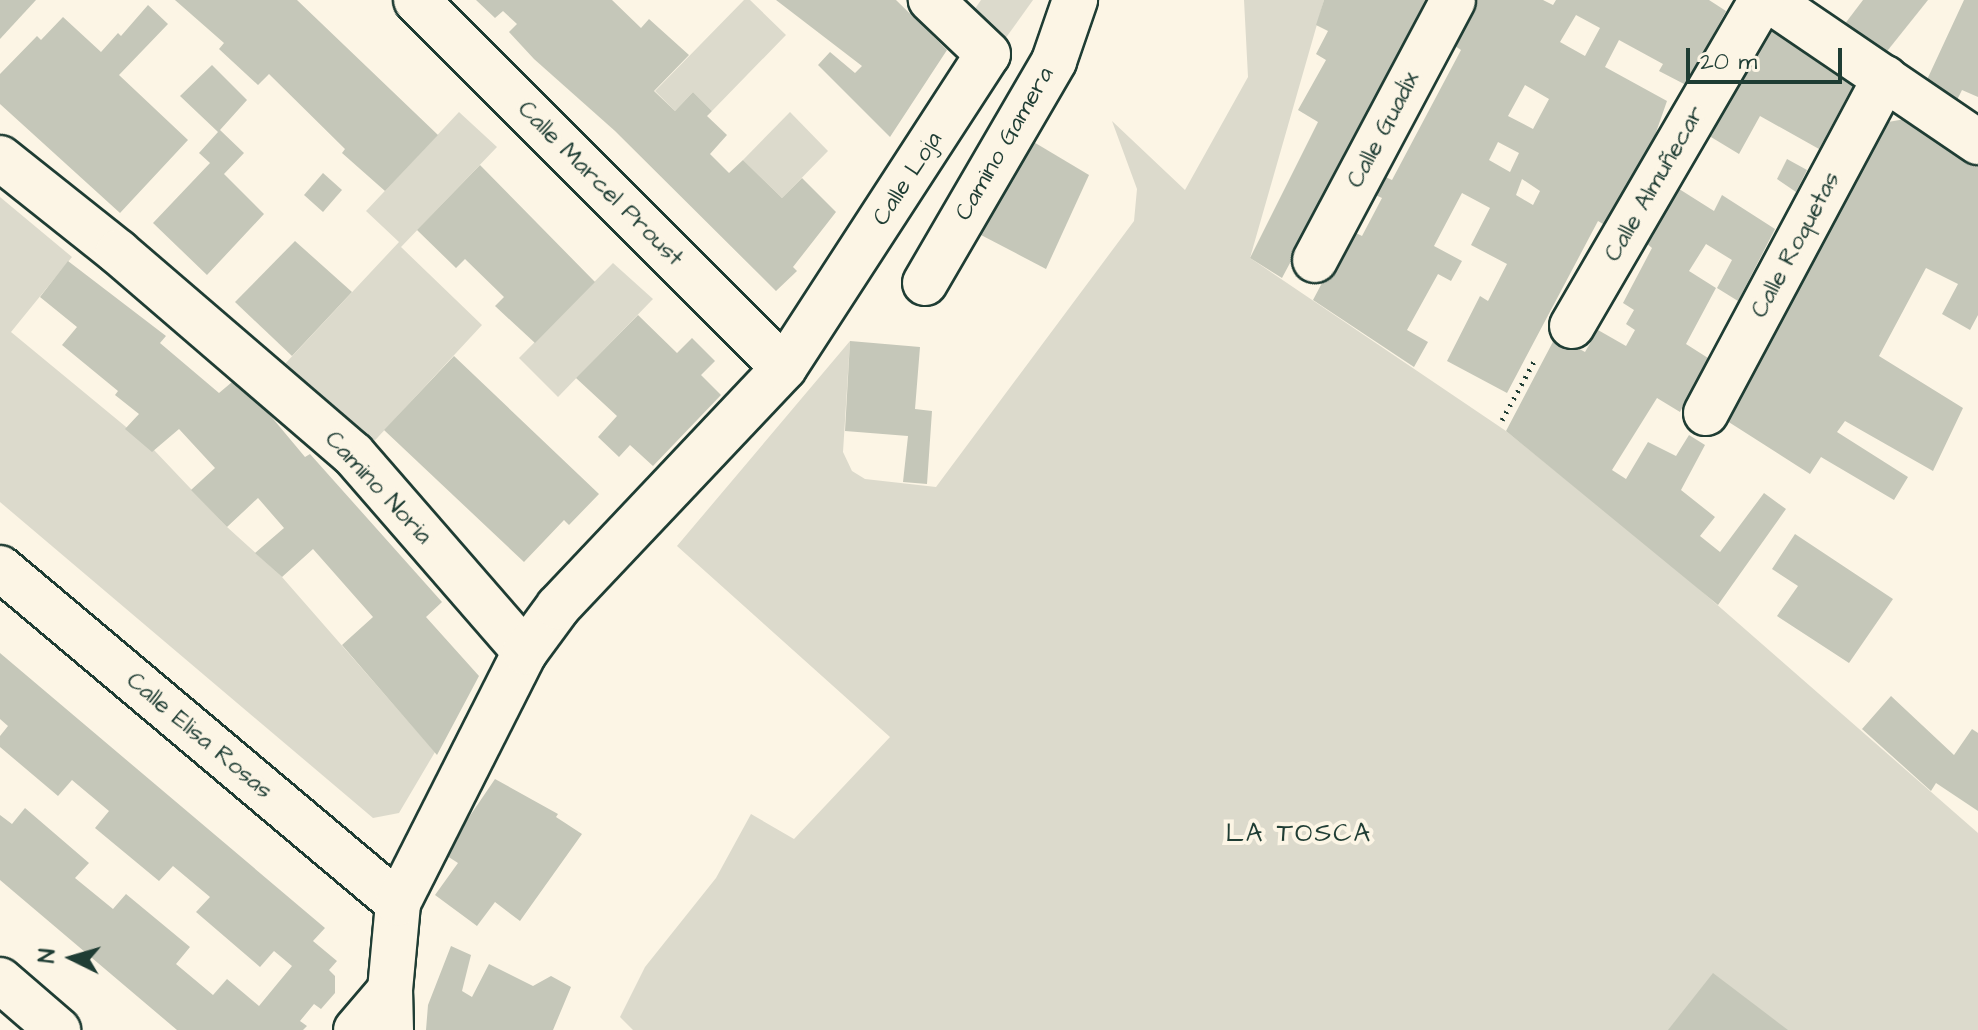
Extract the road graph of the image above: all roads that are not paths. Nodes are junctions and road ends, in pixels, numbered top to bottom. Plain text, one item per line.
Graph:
1 (416, 0) edge
2 (931, 0) edge
3 (1075, 0) edge
4 (1453, 0) edge
5 (1762, 0) edge
6 (1769, 0) edge
7 (1885, 78) junction
8 (1978, 142) edge
9 (0, 158) edge
10 (1315, 260) dead end
11 (925, 283) dead end
12 (1572, 326) road end
13 (784, 368) junction
14 (1706, 413) dead end
15 (0, 568) edge
16 (525, 652) junction
17 (398, 903) junction
18 (0, 980) edge
19 (390, 1010) edge
20 (58, 1030) edge
21 (356, 1030) edge

1 - 13 street, Calle Marcel Proust
2 - 13 street, Calle Loja
3 - 11 street, Camino Gamera
4 - 10 street, Calle Guadix
5 - 12 street, Calle Almuñecar
6 - 7 street
7 - 8 street
7 - 14 street, Calle Roquetas
9 - 16 street, Camino Noria
13 - 16 street
15 - 17 street, Calle Elisa Rosas
16 - 17 street
17 - 19 street
18 - 20 street
19 - 21 street

